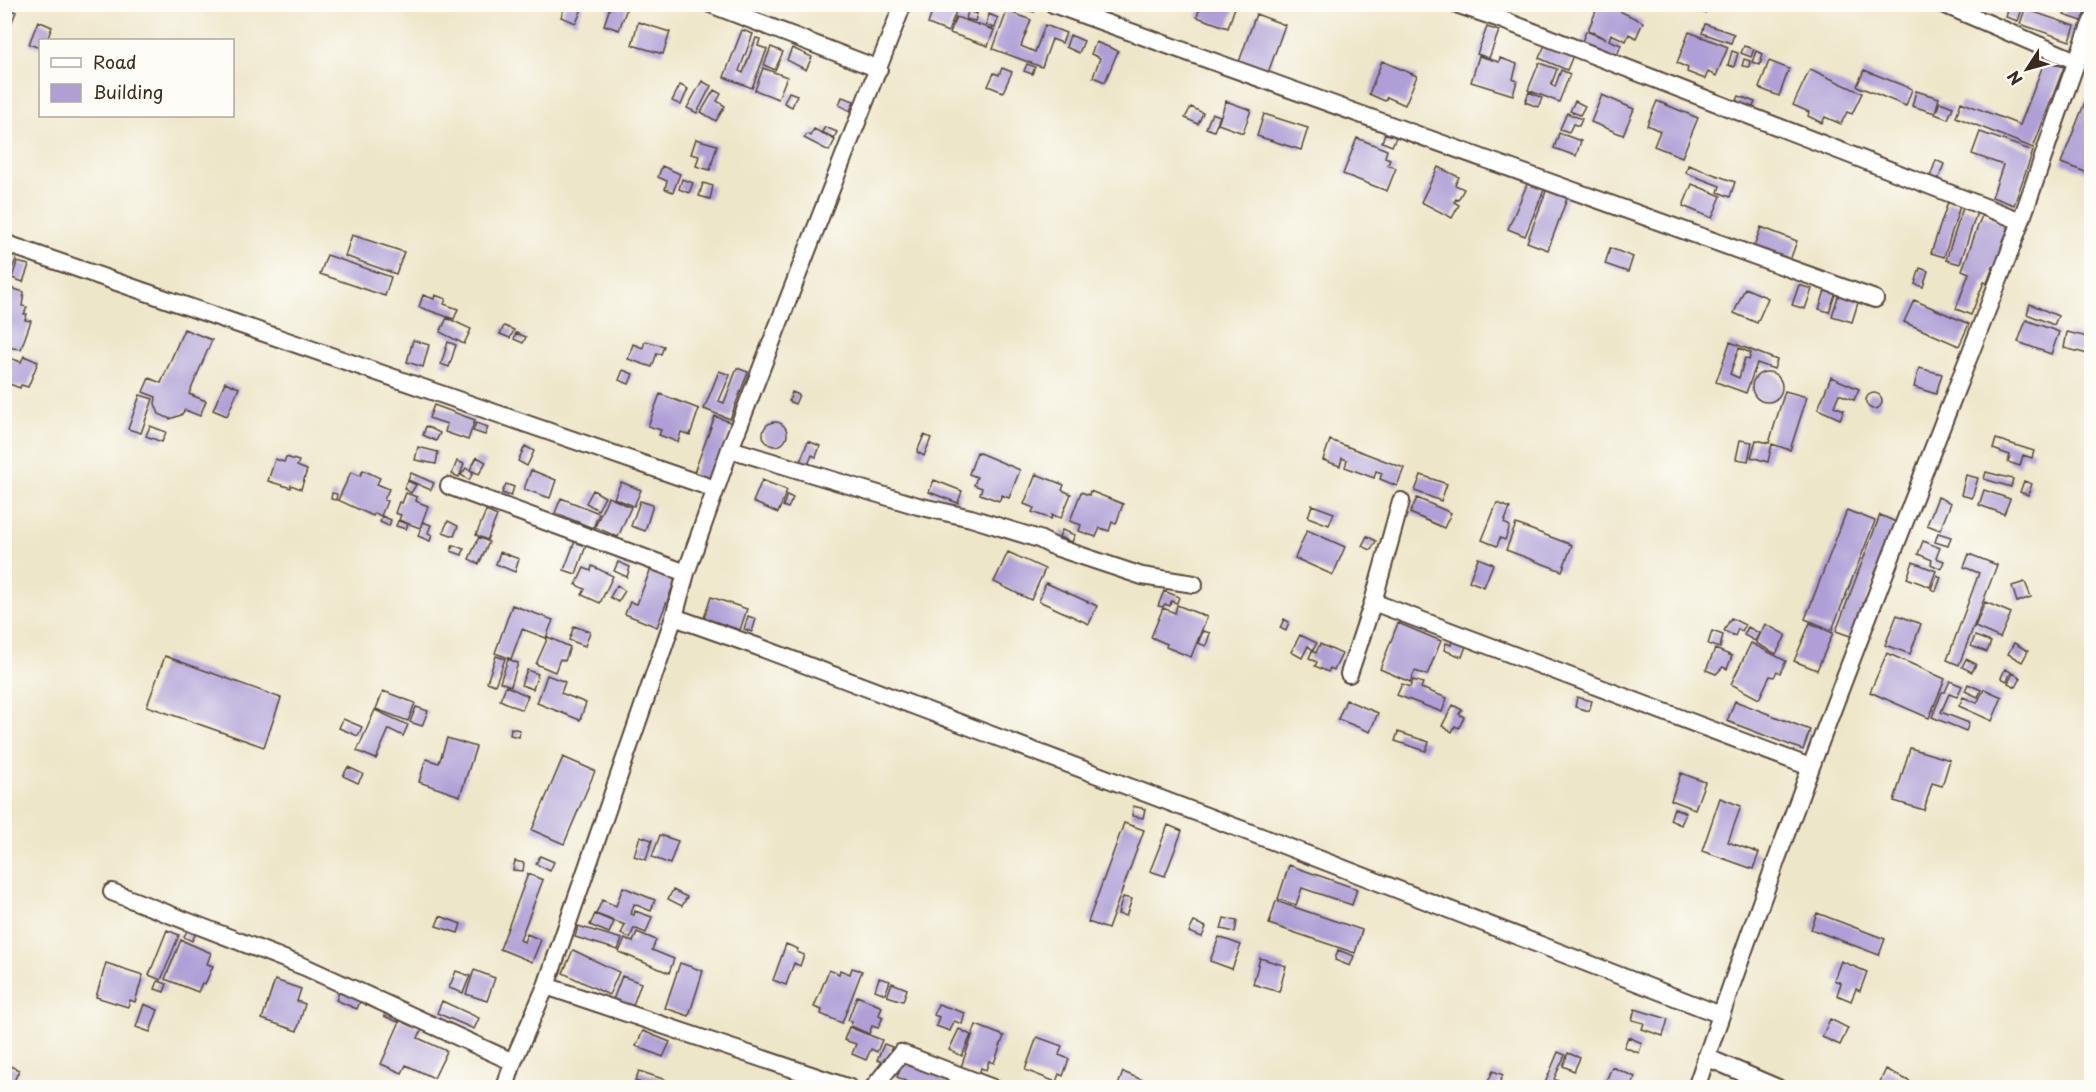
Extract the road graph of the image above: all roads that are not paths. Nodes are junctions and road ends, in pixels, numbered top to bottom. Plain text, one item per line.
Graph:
1 (710, 4) edge
2 (903, 4) edge
3 (1053, 4) edge
4 (1456, 4) edge
5 (1943, 4) edge
6 (2091, 21) edge
7 (2076, 61) junction
8 (879, 69) junction
9 (2021, 221) junction
10 (4, 243) edge
11 (1875, 299) dead end
12 (730, 449) junction
13 (449, 486) dead end
14 (715, 489) junction
15 (1401, 501) dead end
16 (686, 573) junction
17 (1194, 584) dead end
18 (1373, 602) junction
19 (674, 617) junction
20 (1349, 674) dead end
21 (1810, 767) junction
22 (112, 892) dead end
23 (546, 986) junction
24 (1721, 1015) junction
25 (1706, 1057) junction
26 (513, 1062) junction
27 (505, 1088) edge
28 (850, 1088) edge
29 (873, 1088) edge
30 (993, 1088) edge
31 (1696, 1088) edge
32 (1778, 1088) edge

1 - 8 street
2 - 8 street
3 - 11 street
4 - 9 street
5 - 7 street
6 - 7 street
7 - 9 street
8 - 12 street
9 - 21 street
10 - 14 street
12 - 14 street
12 - 17 street
13 - 16 street
14 - 16 street
15 - 18 street
16 - 19 street
18 - 20 street
18 - 21 street
19 - 23 street
19 - 24 street
21 - 24 street
22 - 26 street
23 - 26 street
23 - 28 street
24 - 25 street
25 - 31 street
25 - 32 street
26 - 27 street
29 - 30 street

